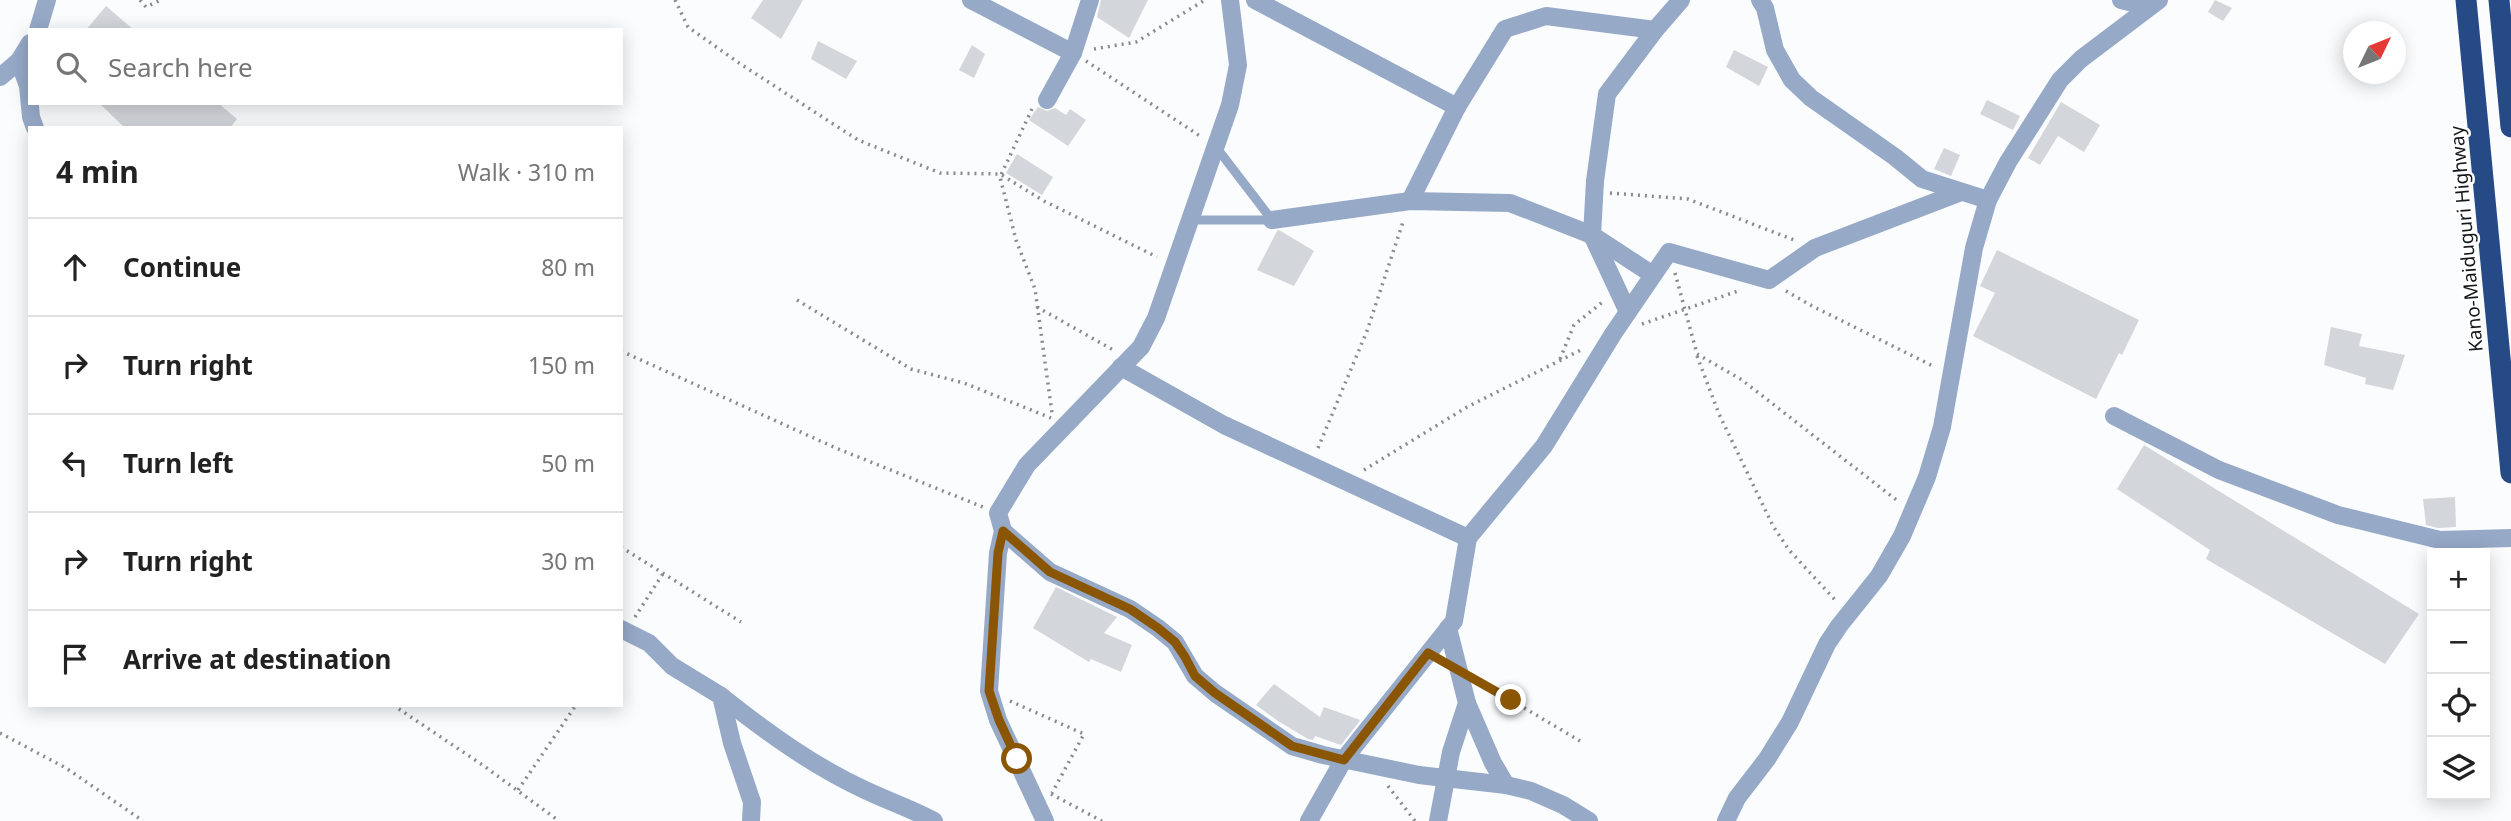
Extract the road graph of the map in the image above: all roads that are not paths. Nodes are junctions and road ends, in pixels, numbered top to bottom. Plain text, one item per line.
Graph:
1 (47, 0) edge
2 (971, 0) edge
3 (1090, 0) edge
4 (1230, 0) edge
5 (1255, 0) edge
6 (1681, 0) edge
7 (1760, 0) edge
8 (2122, 0) edge
9 (2466, 0) edge
10 (2499, 0) edge
11 (2154, 3) edge
12 (39, 28) edge
13 (1655, 30) junction
14 (28, 46) edge
15 (1073, 52) junction
16 (19, 61) junction
17 (2508, 61) edge
18 (0, 77) edge
19 (28, 86) edge
20 (1049, 97) road end
21 (30, 105) edge
22 (1457, 107) junction
23 (34, 126) edge
24 (2511, 127) edge
25 (1216, 147) junction
26 (1961, 192) junction
27 (1988, 200) junction
28 (1410, 201) junction
29 (1191, 220) junction
30 (1272, 220) junction
31 (1592, 235) junction
32 (1653, 275) junction
33 (1628, 312) junction
34 (1125, 363) junction
35 (2114, 416) dead end
36 (2511, 474) edge
37 (1000, 522) junction
38 (1468, 538) junction
39 (2511, 538) edge
40 (1448, 628) junction
41 (624, 630) edge
42 (721, 696) junction
43 (1466, 703) junction
44 (1344, 760) junction
45 (1447, 779) junction
46 (1506, 785) junction
47 (751, 821) edge
48 (934, 821) edge
49 (1045, 821) edge
50 (1308, 821) edge
51 (1438, 821) edge
52 (1589, 821) edge
53 (1726, 821) edge

1 - 12 street
2 - 15 street
3 - 15 street
4 - 25 street
5 - 22 street
6 - 13 street
7 - 26 street
8 - 11 street
9 - 36 highway, Kano-Maiduguri Highway
10 - 17 highway
11 - 27 street
13 - 22 street
13 - 31 street
14 - 16 street
15 - 20 street
16 - 18 street
16 - 19 street
17 - 24 highway
21 - 23 street
22 - 28 street
25 - 29 street
25 - 30 lane
26 - 27 street
26 - 32 street
27 - 53 street
28 - 30 street
28 - 31 street
29 - 30 lane
29 - 34 street
31 - 32 street
31 - 33 street
32 - 33 street
33 - 38 street
34 - 37 street
34 - 38 street
35 - 39 street
37 - 44 street
37 - 49 street
38 - 40 street
40 - 43 street
40 - 44 street
41 - 42 street
42 - 47 street
42 - 48 street
43 - 45 street
43 - 46 street
44 - 45 street
44 - 50 street
45 - 46 street
45 - 51 street
46 - 52 street

